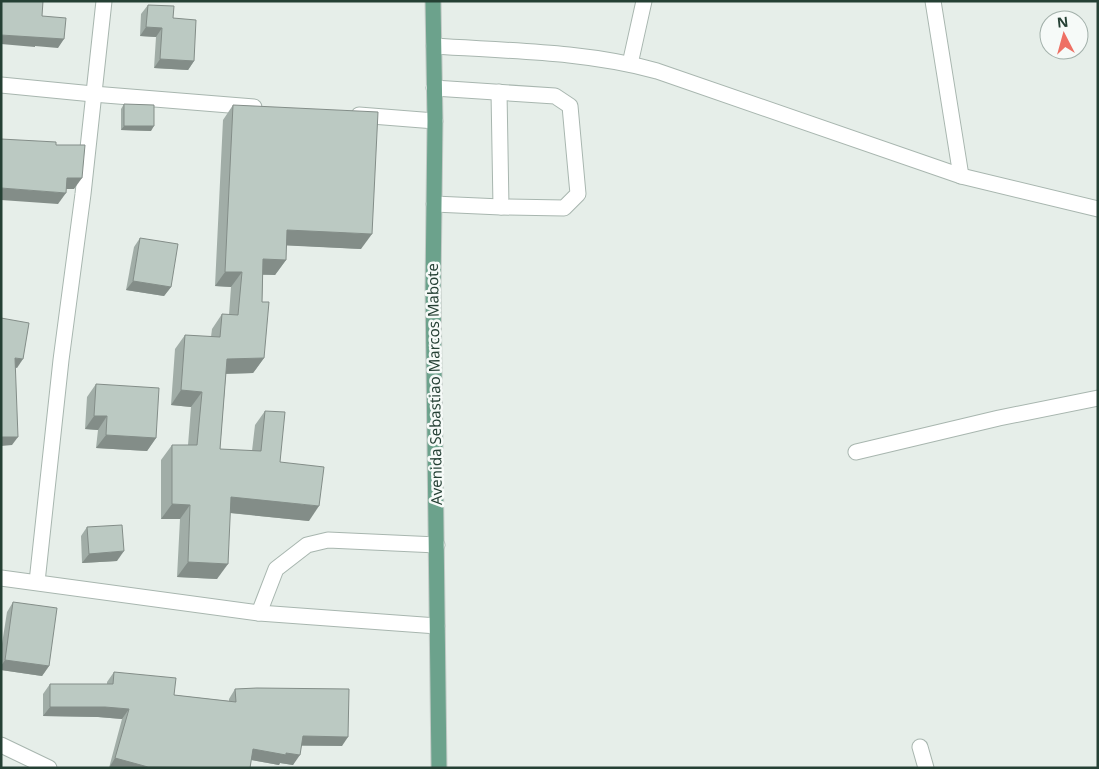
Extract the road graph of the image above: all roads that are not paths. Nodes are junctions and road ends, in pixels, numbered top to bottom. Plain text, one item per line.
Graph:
1 (104, 1) edge
2 (433, 1) edge
3 (644, 1) edge
4 (933, 1) edge
5 (434, 46) junction
6 (630, 64) junction
7 (1, 85) edge
8 (434, 88) junction
9 (499, 92) junction
10 (93, 94) junction
11 (269, 108) edge
12 (347, 114) edge
13 (435, 121) junction
14 (961, 176) junction
15 (434, 204) junction
16 (502, 207) junction
17 (1098, 210) edge
18 (1098, 398) edge
19 (856, 452) dead end
20 (437, 544) junction
21 (1, 578) edge
22 (37, 582) junction
23 (259, 613) junction
24 (437, 626) junction
25 (1, 745) edge
26 (920, 747) dead end
27 (50, 768) edge
28 (439, 768) edge
29 (926, 768) edge

1 - 10 street
2 - 5 main road, Avenida Sebastiao Marcos Mabote
3 - 6 street
4 - 14 street
5 - 6 street
5 - 8 main road, Avenida Sebastiao Marcos Mabote
6 - 14 street
7 - 10 street
8 - 9 street
8 - 13 main road, Avenida Sebastiao Marcos Mabote
9 - 16 street
9 - 16 street
10 - 11 street
10 - 22 street
12 - 13 street
13 - 15 main road, Avenida Sebastiao Marcos Mabote
14 - 17 street
15 - 16 street
15 - 20 main road, Avenida Sebastiao Marcos Mabote
18 - 19 street
20 - 23 street
20 - 24 main road, Avenida Sebastiao Marcos Mabote
21 - 22 street
22 - 23 street
23 - 24 street
24 - 28 main road, Avenida Sebastiao Marcos Mabote
25 - 27 street
26 - 29 street

